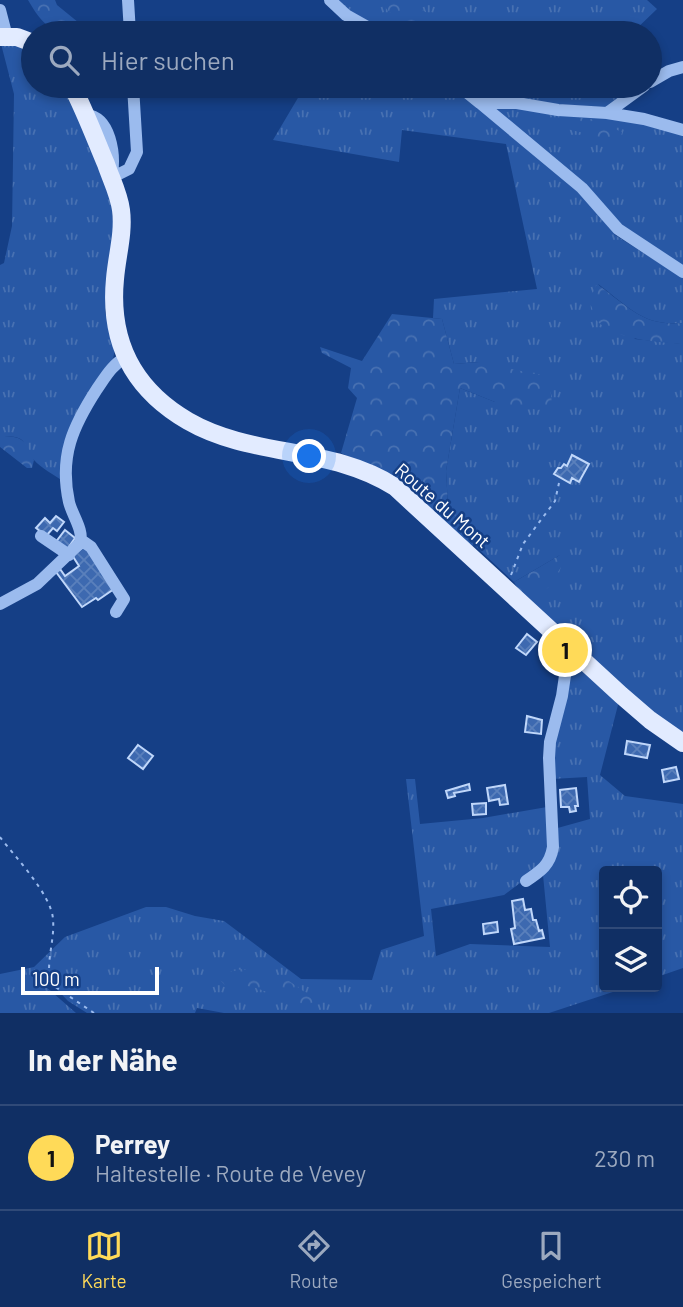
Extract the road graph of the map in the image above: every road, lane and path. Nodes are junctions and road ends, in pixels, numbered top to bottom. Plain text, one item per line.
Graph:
1 (128, 0) edge
2 (330, 0) edge
3 (0, 10) edge
4 (129, 21) edge
5 (357, 21) edge
6 (4, 37) edge
7 (683, 67) edge
8 (662, 75) edge
9 (78, 98) edge
10 (134, 98) edge
11 (474, 98) edge
12 (628, 98) edge
13 (480, 103) junction
14 (607, 113) junction
15 (683, 130) edge
16 (111, 178) junction
17 (683, 272) edge
18 (126, 357) junction
19 (559, 483) dead end
20 (41, 536) dead end
21 (81, 540) junction
22 (69, 555) junction
23 (503, 586) junction
24 (0, 604) edge
25 (116, 612) dead end
26 (572, 650) junction
27 (683, 743) edge
28 (0, 837) edge
29 (526, 881) dead end
30 (94, 1013) edge

1 - 4 street
2 - 5 street
3 - 6 street
7 - 8 street
9 - 16 main road, Route du Mont
10 - 16 street
11 - 13 street
12 - 14 street
13 - 14 street
13 - 17 street
14 - 15 street
16 - 18 main road, Route du Mont
18 - 21 street
18 - 23 main road, Route du Mont
19 - 23 path
20 - 22 street
21 - 22 street
21 - 25 street
22 - 24 street
23 - 26 main road, Route du Mont
26 - 27 main road, Route du Mont
26 - 29 street
28 - 30 path

